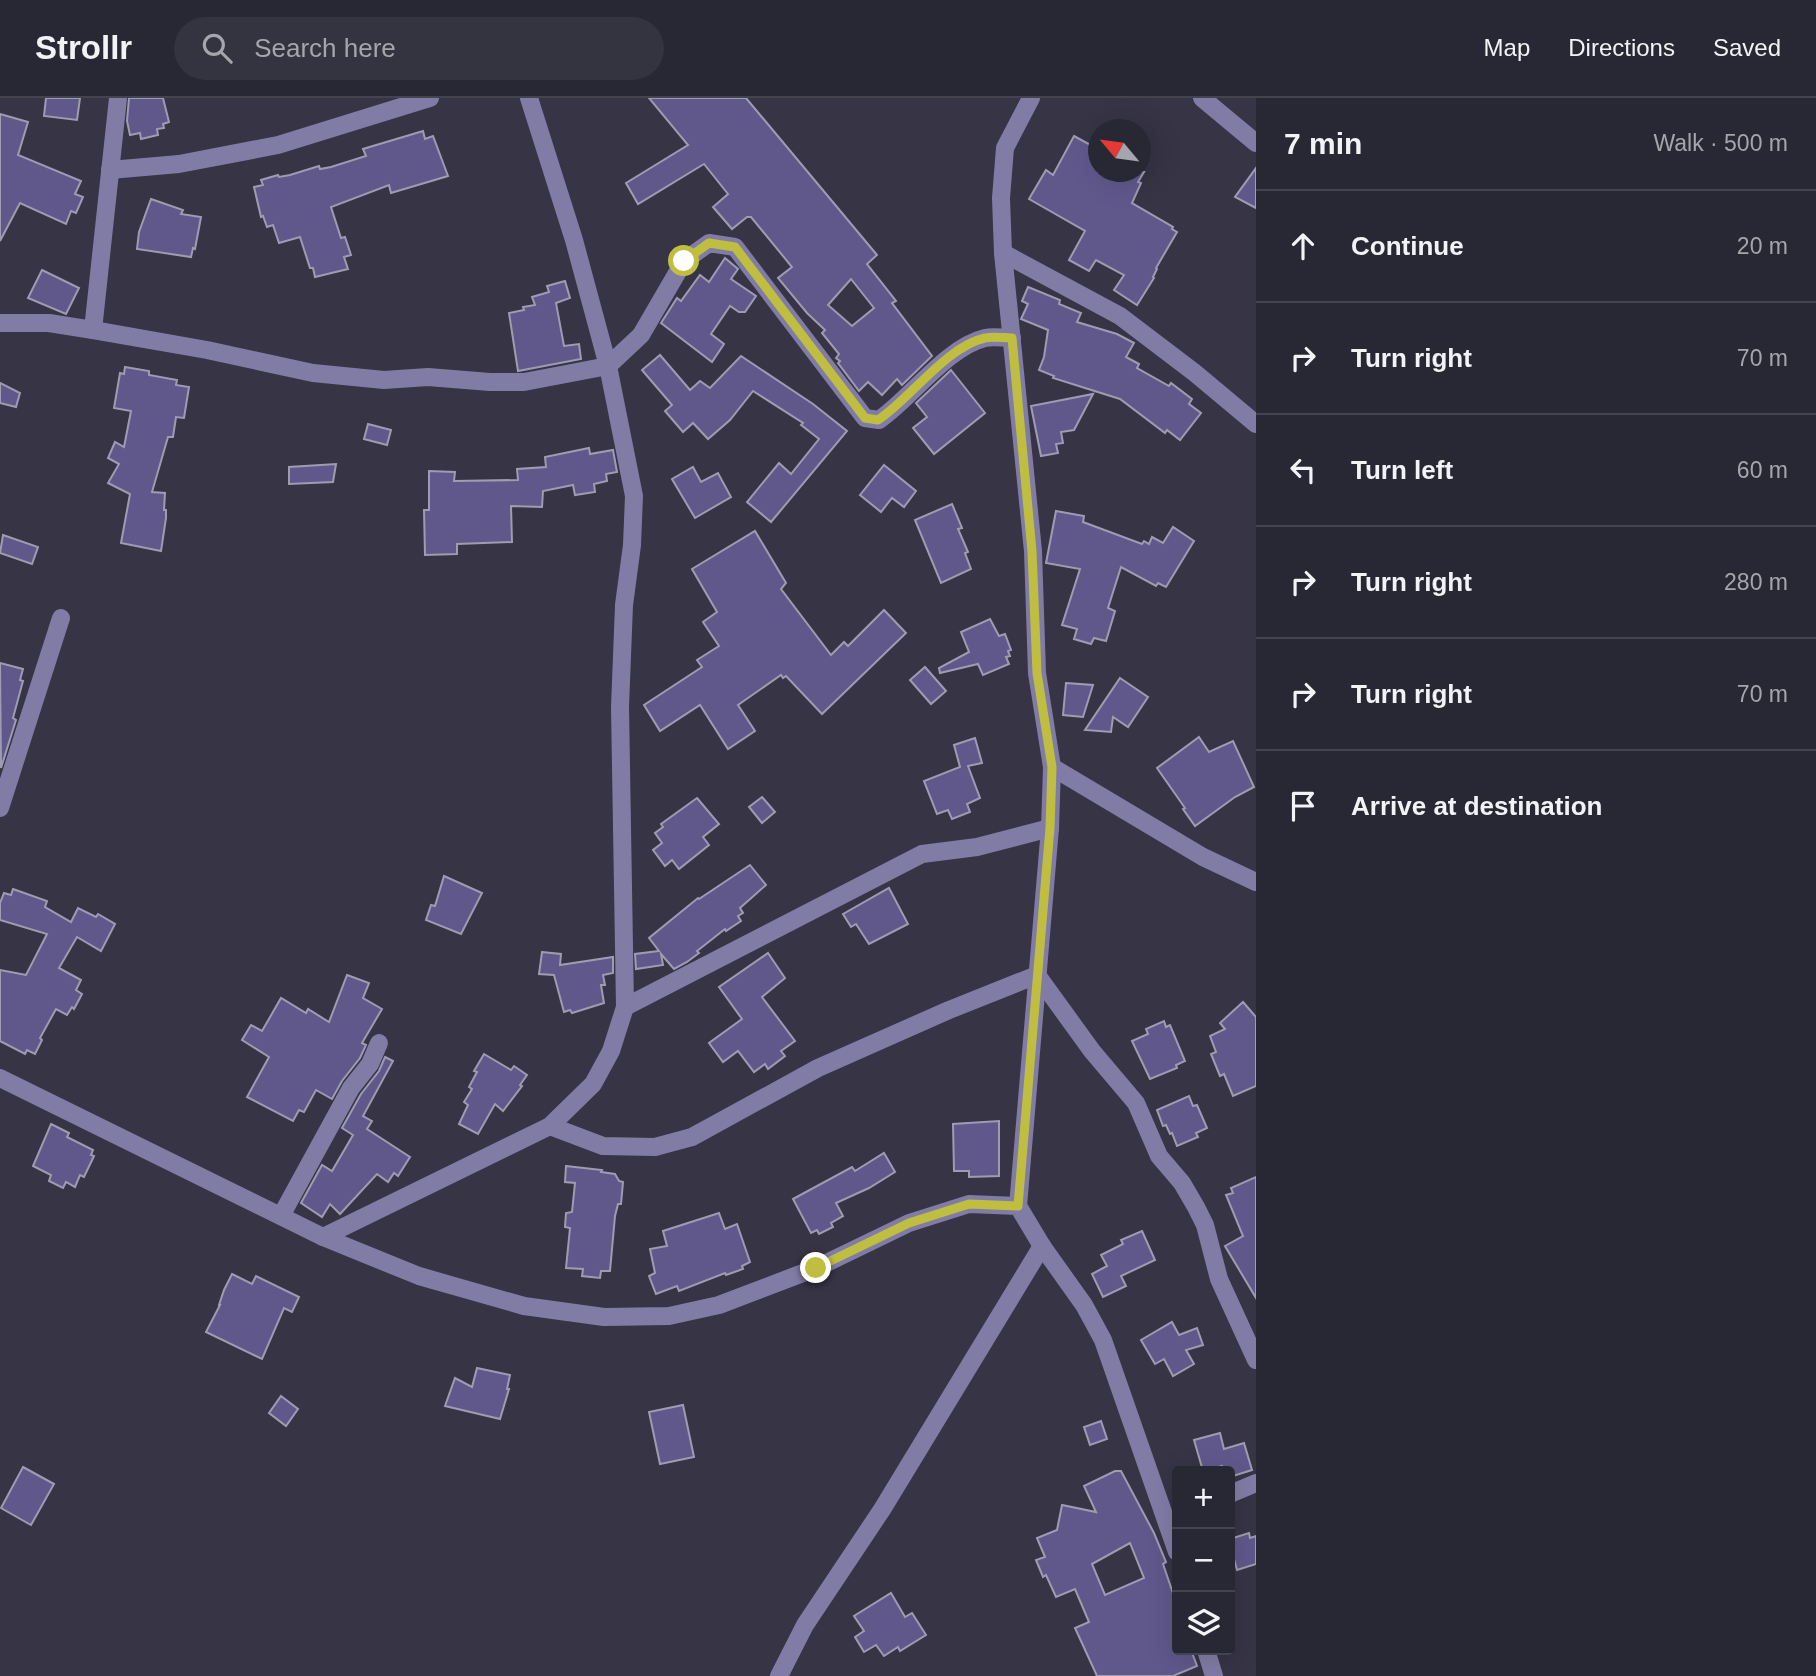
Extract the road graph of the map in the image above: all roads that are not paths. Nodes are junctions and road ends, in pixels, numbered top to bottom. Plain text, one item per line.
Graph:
1 (118, 98) edge
2 (430, 98) edge
3 (529, 98) edge
4 (1031, 98) edge
5 (1202, 98) edge
6 (1256, 143) edge
7 (110, 170) junction
8 (1003, 253) junction
9 (0, 323) edge
10 (93, 330) junction
11 (1012, 338) junction
12 (608, 366) junction
13 (1256, 424) edge
14 (61, 618) dead end
15 (1052, 767) junction
16 (0, 808) edge
17 (1050, 828) junction
18 (1256, 882) edge
19 (1037, 975) junction
20 (625, 1007) junction
21 (379, 1043) dead end
22 (0, 1078) edge
23 (551, 1126) junction
24 (1018, 1206) junction
25 (281, 1216) junction
26 (324, 1237) junction
27 (1042, 1246) junction
28 (1256, 1360) edge
29 (1256, 1482) edge
30 (1235, 1492) edge
31 (1172, 1515) edge
32 (1208, 1655) edge
33 (779, 1676) edge
34 (1214, 1676) edge

1 - 7 street
2 - 7 street
3 - 12 street
4 - 8 street
5 - 6 street
7 - 10 street
8 - 11 street
8 - 13 street
9 - 10 street
10 - 12 street
11 - 12 street
11 - 15 street
12 - 20 street
14 - 16 street
15 - 17 street
15 - 18 street
17 - 19 street
17 - 20 street
19 - 23 street
19 - 24 street
19 - 28 street
20 - 23 street
21 - 25 street
22 - 25 street
23 - 26 street
24 - 26 street
24 - 27 street
25 - 26 street
27 - 31 street
27 - 33 street
29 - 30 street
32 - 34 street

